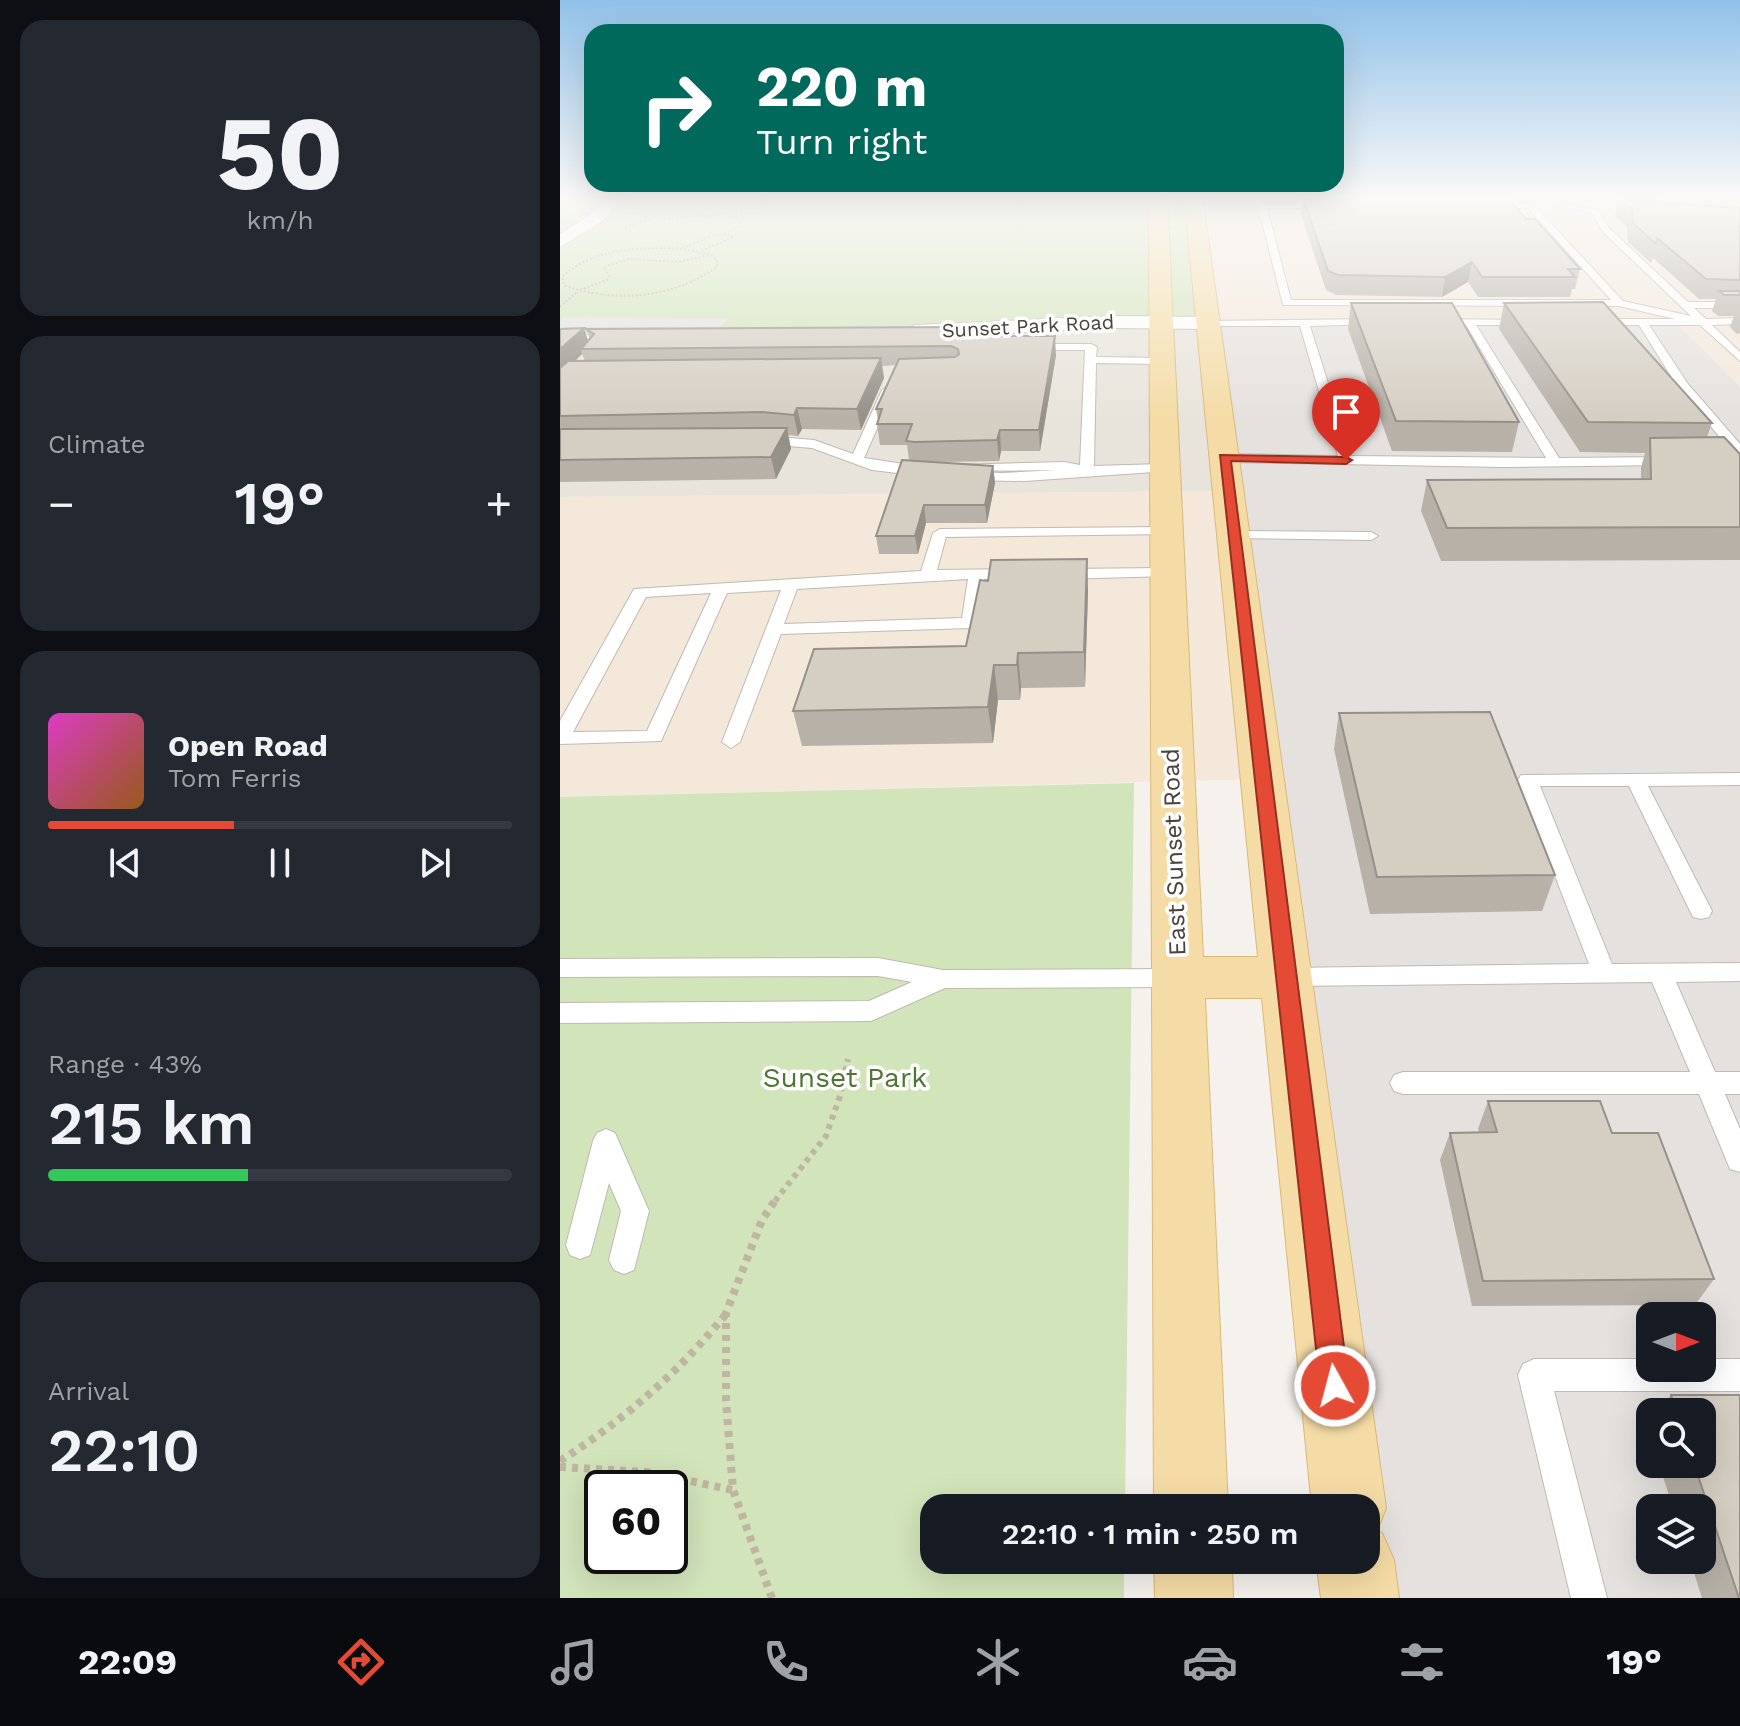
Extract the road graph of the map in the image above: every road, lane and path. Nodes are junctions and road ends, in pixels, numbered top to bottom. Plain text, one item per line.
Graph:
1 (605, 270) edge
2 (714, 270) edge
3 (1159, 270) edge
4 (1202, 270) edge
5 (1278, 270) edge
6 (1590, 270) edge
7 (1648, 270) edge
8 (562, 286) edge
9 (577, 291) junction
10 (1619, 303) junction
11 (1685, 305) junction
12 (1740, 305) edge
13 (560, 307) edge
14 (1740, 321) edge
15 (1160, 322) junction
16 (1304, 322) junction
17 (1394, 322) edge
18 (1424, 322) edge
19 (1469, 322) junction
20 (1532, 322) edge
21 (1579, 322) edge
22 (1642, 322) junction
23 (1703, 322) junction
24 (1208, 323) junction
25 (894, 331) edge
26 (1721, 340) junction
27 (1740, 340) edge
28 (1021, 347) edge
29 (1740, 358) edge
30 (1090, 360) junction
31 (1160, 361) junction
32 (896, 372) edge
33 (751, 440) edge
34 (1740, 452) edge
35 (1224, 458) junction
36 (857, 459) junction
37 (1346, 460) junction
38 (1725, 460) edge
39 (1740, 460) edge
40 (1678, 461) edge
41 (1555, 462) junction
42 (1163, 468) junction
43 (1087, 470) junction
44 (1233, 535) junction
45 (1371, 536) dead end
46 (1166, 552) junction
47 (977, 574) junction
48 (928, 575) junction
49 (791, 585) junction
50 (721, 588) junction
51 (774, 629) junction
52 (560, 738) edge
53 (731, 742) dead end
54 (1635, 779) junction
55 (1740, 779) edge
56 (1701, 911) dead end
57 (560, 968) edge
58 (1740, 972) edge
59 (1660, 973) junction
60 (1604, 974) junction
61 (1286, 977) junction
62 (1176, 978) junction
63 (943, 979) junction
64 (560, 1013) edge
65 (848, 1059) dead end
66 (1706, 1081) junction
67 (1403, 1083) dead end
68 (1740, 1083) edge
69 (1740, 1160) edge
70 (580, 1245) dead end
71 (624, 1260) dead end
72 (726, 1313) junction
73 (1740, 1375) edge
74 (560, 1464) edge
75 (733, 1490) junction
76 (1191, 1494) edge
77 (1347, 1494) edge
78 (1193, 1574) edge
79 (1357, 1574) edge
80 (772, 1598) edge
81 (1194, 1598) edge
82 (1360, 1598) edge
83 (1589, 1598) edge

1 - 9 path
2 - 9 path
3 - 15 main road, East Sunset Road
4 - 24 main road
5 - 10 lane
6 - 10 lane
7 - 11 lane
8 - 9 path
9 - 13 path
10 - 23 lane
11 - 12 lane
11 - 23 lane
14 - 23 lane
15 - 24 street, Sunset Park Road
15 - 25 street, Sunset Park Road
15 - 31 main road, East Sunset Road
16 - 17 lane
16 - 24 lane
16 - 37 lane
18 - 19 lane
19 - 20 lane
19 - 41 lane
21 - 22 lane
22 - 23 lane
22 - 34 lane
23 - 26 lane
24 - 35 main road
26 - 27 lane
26 - 29 lane
28 - 30 lane
30 - 31 lane
30 - 43 lane
31 - 42 main road, East Sunset Road
32 - 36 lane
33 - 36 lane
35 - 37 lane
35 - 44 main road
36 - 43 lane
37 - 41 lane
38 - 39 lane
40 - 41 lane
42 - 43 lane
42 - 46 main road, East Sunset Road
44 - 45 lane
44 - 61 main road
46 - 47 lane
46 - 48 lane
46 - 62 main road, East Sunset Road
47 - 48 lane
47 - 51 lane
48 - 49 lane
49 - 50 lane
49 - 51 lane
50 - 52 lane
50 - 52 lane
51 - 53 lane
54 - 55 lane
54 - 56 lane
54 - 60 lane
57 - 63 lane
58 - 59 lane
59 - 60 lane
59 - 66 lane
60 - 61 lane
61 - 62 main road
61 - 77 main road
62 - 63 lane
62 - 76 main road, East Sunset Road
63 - 64 lane
65 - 72 path
66 - 67 lane
66 - 68 lane
66 - 69 lane
70 - 71 lane
72 - 74 path
72 - 75 path
73 - 83 lane
74 - 75 path
75 - 80 path
78 - 81 main road
79 - 82 main road

